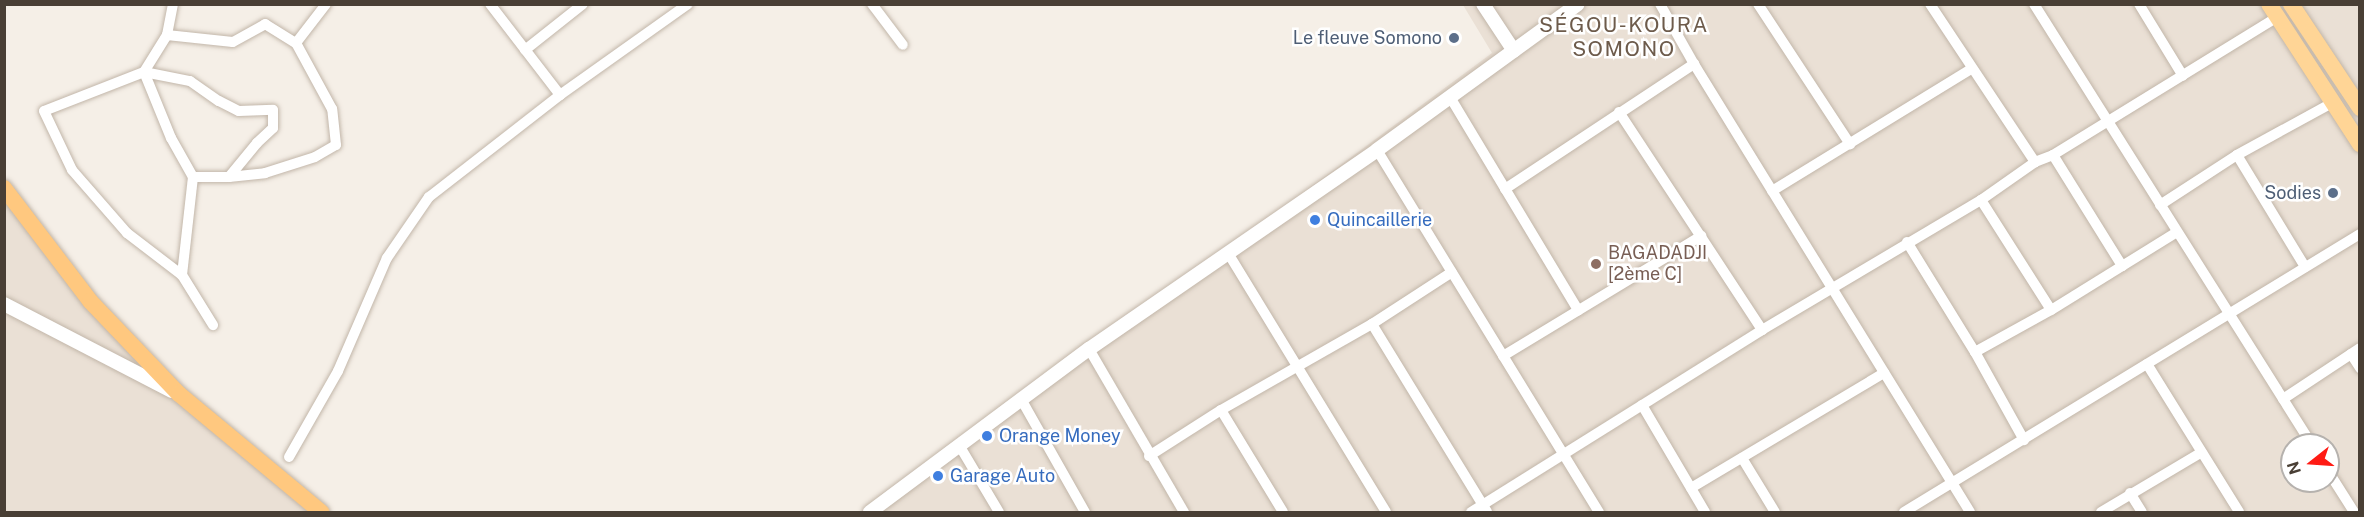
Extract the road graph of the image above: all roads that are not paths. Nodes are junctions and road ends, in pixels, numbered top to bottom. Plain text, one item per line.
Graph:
1 (173, 4) edge
2 (490, 4) edge
3 (582, 4) edge
4 (688, 4) edge
5 (872, 4) edge
6 (1483, 4) edge
7 (1578, 4) edge
8 (1660, 4) edge
9 (1930, 4) edge
10 (2034, 4) edge
11 (2139, 4) edge
12 (2291, 4) edge
13 (324, 6) edge
14 (1764, 6) edge
15 (2273, 11) edge
16 (167, 35) junction
17 (297, 43) junction
18 (903, 45) dead end
19 (525, 50) junction
20 (1514, 51) junction
21 (1694, 64) junction
22 (1971, 69) junction
23 (144, 72) junction
24 (2183, 76) junction
25 (560, 95) junction
26 (1450, 97) junction
27 (2332, 103) junction
28 (2360, 108) edge
29 (1619, 112) junction
30 (2107, 121) junction
31 (1850, 144) junction
32 (2360, 144) edge
33 (1377, 150) junction
34 (2053, 155) junction
35 (2237, 155) junction
36 (2035, 162) junction
37 (193, 177) junction
38 (229, 177) junction
39 (4, 188) edge
40 (1505, 189) junction
41 (1772, 191) junction
42 (1981, 200) junction
43 (2160, 205) junction
44 (2177, 232) junction
45 (2360, 234) edge
46 (1701, 236) junction
47 (1907, 242) junction
48 (1228, 253) junction
49 (2122, 266) junction
50 (2305, 267) junction
51 (1452, 272) junction
52 (182, 274) junction
53 (1832, 289) junction
54 (4, 303) edge
55 (1578, 310) junction
56 (2051, 310) junction
57 (2230, 315) junction
58 (1372, 324) junction
59 (213, 325) dead end
60 (1762, 330) junction
61 (1089, 349) junction
62 (2355, 351) edge
63 (1975, 352) junction
64 (1503, 356) junction
65 (2147, 364) junction
66 (1298, 368) junction
67 (2360, 368) edge
68 (1884, 373) junction
69 (179, 394) junction
70 (1021, 399) junction
71 (2283, 399) junction
72 (1642, 405) junction
73 (1221, 410) junction
74 (2304, 433) edge
75 (2024, 440) junction
76 (959, 445) junction
77 (2202, 452) junction
78 (1563, 453) junction
79 (1149, 456) junction
80 (289, 457) dead end
81 (1742, 458) junction
82 (1953, 484) junction
83 (1691, 488) junction
84 (2340, 490) edge
85 (2130, 493) junction
86 (1485, 509) edge
87 (1084, 512) edge
88 (321, 513) edge
89 (870, 513) edge
90 (999, 513) edge
91 (1184, 513) edge
92 (1283, 513) edge
93 (1386, 513) edge
94 (1471, 513) edge
95 (1599, 513) edge
96 (1705, 513) edge
97 (1775, 513) edge
98 (1904, 513) edge
99 (1970, 513) edge
100 (2101, 513) edge
101 (2142, 513) edge
102 (2239, 513) edge
103 (2354, 513) edge

1 - 16 street
2 - 19 street
3 - 19 street
4 - 25 street
5 - 18 street
6 - 20 street
7 - 20 street
8 - 21 street
9 - 22 street
10 - 30 street
11 - 24 street
12 - 28 main road
13 - 17 street
14 - 31 street
15 - 24 street
15 - 27 main road
16 - 17 street
16 - 23 street
17 - 38 street
19 - 25 street
20 - 26 street
21 - 29 street
21 - 41 street
22 - 31 street
22 - 36 street
23 - 37 street
23 - 38 street
23 - 52 street
24 - 30 street
25 - 80 street
26 - 33 street
26 - 40 street
27 - 32 main road
27 - 35 street
29 - 40 street
29 - 46 street
30 - 34 street
30 - 43 street
31 - 41 street
33 - 48 street
33 - 51 street
34 - 36 street
34 - 49 street
35 - 43 street
35 - 50 street
36 - 42 street
37 - 38 street
37 - 52 street
39 - 69 highway
40 - 55 street
41 - 53 street
42 - 47 street
42 - 56 street
43 - 44 street
44 - 49 street
44 - 57 street
45 - 50 street
46 - 55 street
46 - 60 street
47 - 53 street
47 - 63 street
48 - 61 street
48 - 66 street
49 - 56 street
50 - 57 street
51 - 58 street
51 - 64 street
52 - 59 street
53 - 60 street
53 - 68 street
54 - 69 street
55 - 64 street
56 - 63 street
57 - 65 street
57 - 71 street
58 - 66 street
58 - 86 street
60 - 72 street
61 - 70 street
61 - 79 street
62 - 67 street
62 - 71 street
63 - 75 street
64 - 78 street
65 - 75 street
65 - 77 street
66 - 73 street
66 - 93 street
68 - 81 street
68 - 82 street
69 - 88 highway
70 - 76 street
70 - 87 street
71 - 74 street
72 - 78 street
72 - 83 street
73 - 79 street
73 - 92 street
75 - 82 street
76 - 89 street
76 - 90 street
77 - 85 street
77 - 102 street
78 - 86 street
78 - 95 street
79 - 91 street
81 - 83 street
81 - 97 street
82 - 98 street
82 - 99 street
83 - 96 street
84 - 103 street
85 - 100 street
85 - 101 street
86 - 94 street

